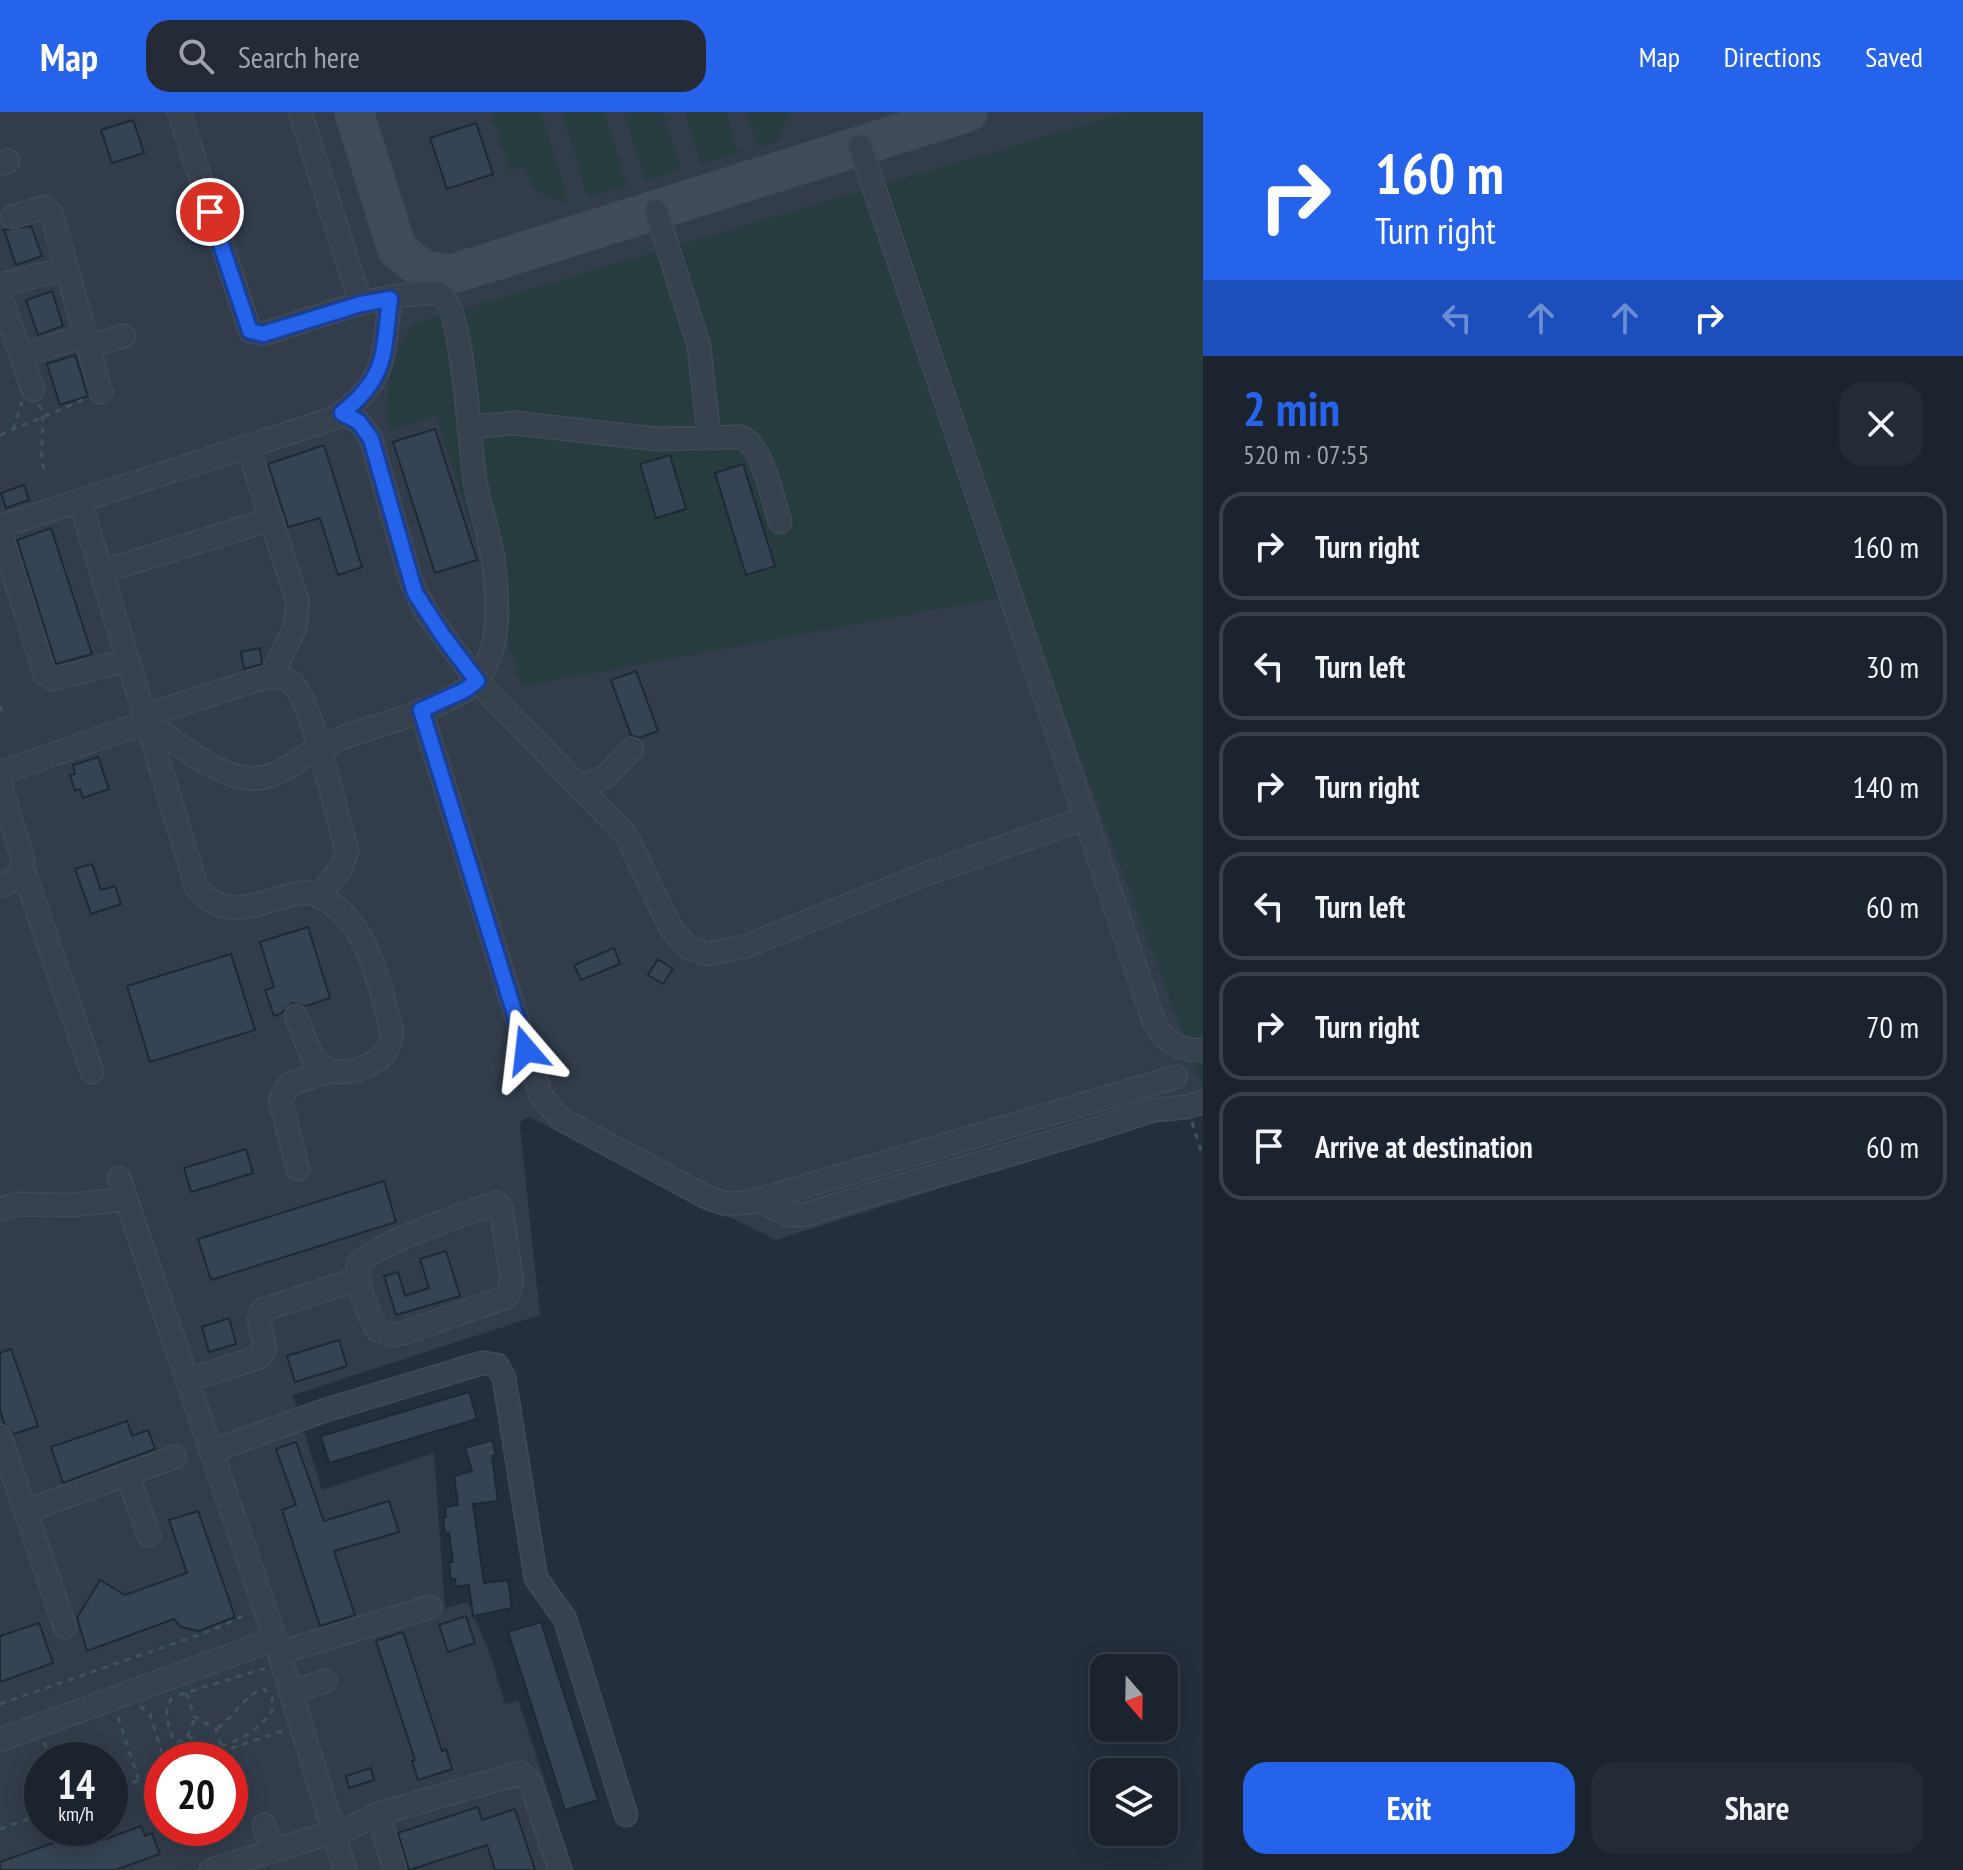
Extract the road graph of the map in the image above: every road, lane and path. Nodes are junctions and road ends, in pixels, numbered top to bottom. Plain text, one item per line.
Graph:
1 (179, 112) edge
2 (300, 112) edge
3 (860, 146) dead end
4 (656, 211) dead end
5 (12, 217) dead end
6 (67, 268) junction
7 (0, 285) edge
8 (0, 295) edge
9 (390, 299) junction
10 (361, 304) junction
11 (124, 336) dead end
12 (87, 341) junction
13 (22, 356) junction
14 (33, 390) joint
15 (101, 392) joint
16 (342, 413) junction
17 (44, 417) junction
18 (469, 427) junction
19 (0, 435) edge
20 (709, 436) junction
21 (248, 447) junction
22 (44, 469) dead end
23 (80, 501) junction
24 (272, 519) junction
25 (780, 522) dead end
26 (101, 572) junction
27 (128, 660) junction
28 (271, 677) junction
29 (477, 681) junction
30 (0, 706) edge
31 (421, 710) junction
32 (0, 714) edge
33 (145, 719) junction
34 (318, 748) junction
35 (632, 749) dead end
36 (0, 773) edge
37 (0, 783) edge
38 (579, 788) junction
39 (1086, 818) junction
40 (23, 869) junction
41 (0, 886) edge
42 (318, 896) junction
43 (296, 1016) dead end
44 (1158, 1032) junction
45 (1203, 1050) edge
46 (330, 1071) junction
47 (92, 1072) dead end
48 (1176, 1077) junction
49 (1193, 1107) edge
50 (1203, 1157) edge
51 (298, 1169) dead end
52 (756, 1200) junction
53 (0, 1209) edge
54 (358, 1279) junction
55 (188, 1380) junction
56 (0, 1436) edge
57 (212, 1451) junction
58 (175, 1457) dead end
59 (127, 1474) junction
60 (26, 1511) junction
61 (149, 1535) dead end
62 (430, 1607) dead end
63 (251, 1613) dead end
64 (65, 1627) dead end
65 (275, 1654) junction
66 (325, 1681) dead end
67 (186, 1693) junction
68 (291, 1693) junction
69 (0, 1704) edge
70 (128, 1709) dead end
71 (117, 1713) dead end
72 (195, 1717) junction
73 (289, 1728) dead end
74 (216, 1729) junction
75 (188, 1736) junction
76 (43, 1738) dead end
77 (0, 1740) edge
78 (44, 1742) edge
79 (159, 1742) edge
80 (176, 1742) edge
81 (178, 1742) edge
82 (197, 1742) edge
83 (220, 1742) edge
84 (230, 1742) edge
85 (248, 1742) edge
86 (144, 1779) edge
87 (139, 1781) junction
88 (128, 1785) edge
89 (378, 1814) junction
90 (626, 1815) dead end
91 (24, 1820) edge
92 (264, 1825) dead end
93 (0, 1829) edge
94 (333, 1832) junction
95 (273, 1851) junction
96 (211, 1870) edge
97 (345, 1870) edge
98 (395, 1870) edge
99 (560, 1870) edge

1 - 10 lane
2 - 10 lane
3 - 39 lane
4 - 20 lane
5 - 6 lane
6 - 7 lane
6 - 12 lane
8 - 13 lane
9 - 10 lane
9 - 16 lane
9 - 18 lane
11 - 12 lane
12 - 13 lane
12 - 15 lane
13 - 14 lane
14 - 17 path
15 - 17 path
16 - 21 lane
16 - 29 lane
17 - 19 path
17 - 22 path
18 - 20 lane
18 - 29 lane
20 - 25 lane
21 - 23 lane
21 - 24 lane
23 - 26 lane
23 - 27 lane
24 - 26 lane
24 - 28 lane
26 - 27 lane
27 - 33 lane
28 - 33 lane
28 - 34 lane
29 - 31 lane
29 - 38 lane
30 - 32 path
31 - 34 lane
31 - 52 lane
33 - 34 lane
33 - 36 lane
33 - 42 lane
34 - 42 lane
35 - 38 lane
37 - 40 lane
38 - 39 lane
39 - 44 lane
40 - 41 lane
40 - 47 lane
42 - 46 lane
43 - 46 lane
44 - 45 lane
44 - 48 lane
46 - 51 lane
48 - 49 lane
48 - 52 lane
49 - 50 path
49 - 52 lane
53 - 55 lane
54 - 54 lane
54 - 55 lane
55 - 57 lane
56 - 60 lane
57 - 65 lane
57 - 90 lane
58 - 59 lane
59 - 60 lane
59 - 61 lane
60 - 64 lane
62 - 65 lane
63 - 69 path
65 - 67 path
65 - 68 lane
65 - 77 lane
66 - 68 lane
67 - 72 path
67 - 80 path
68 - 94 lane
70 - 79 path
71 - 87 path
72 - 74 path
72 - 75 path
73 - 85 path
74 - 83 path
74 - 84 path
75 - 81 path
75 - 82 path
76 - 78 path
86 - 87 path
87 - 88 path
89 - 94 lane
89 - 98 lane
89 - 99 lane
91 - 93 path
92 - 95 lane
94 - 95 lane
94 - 97 lane
95 - 96 lane

